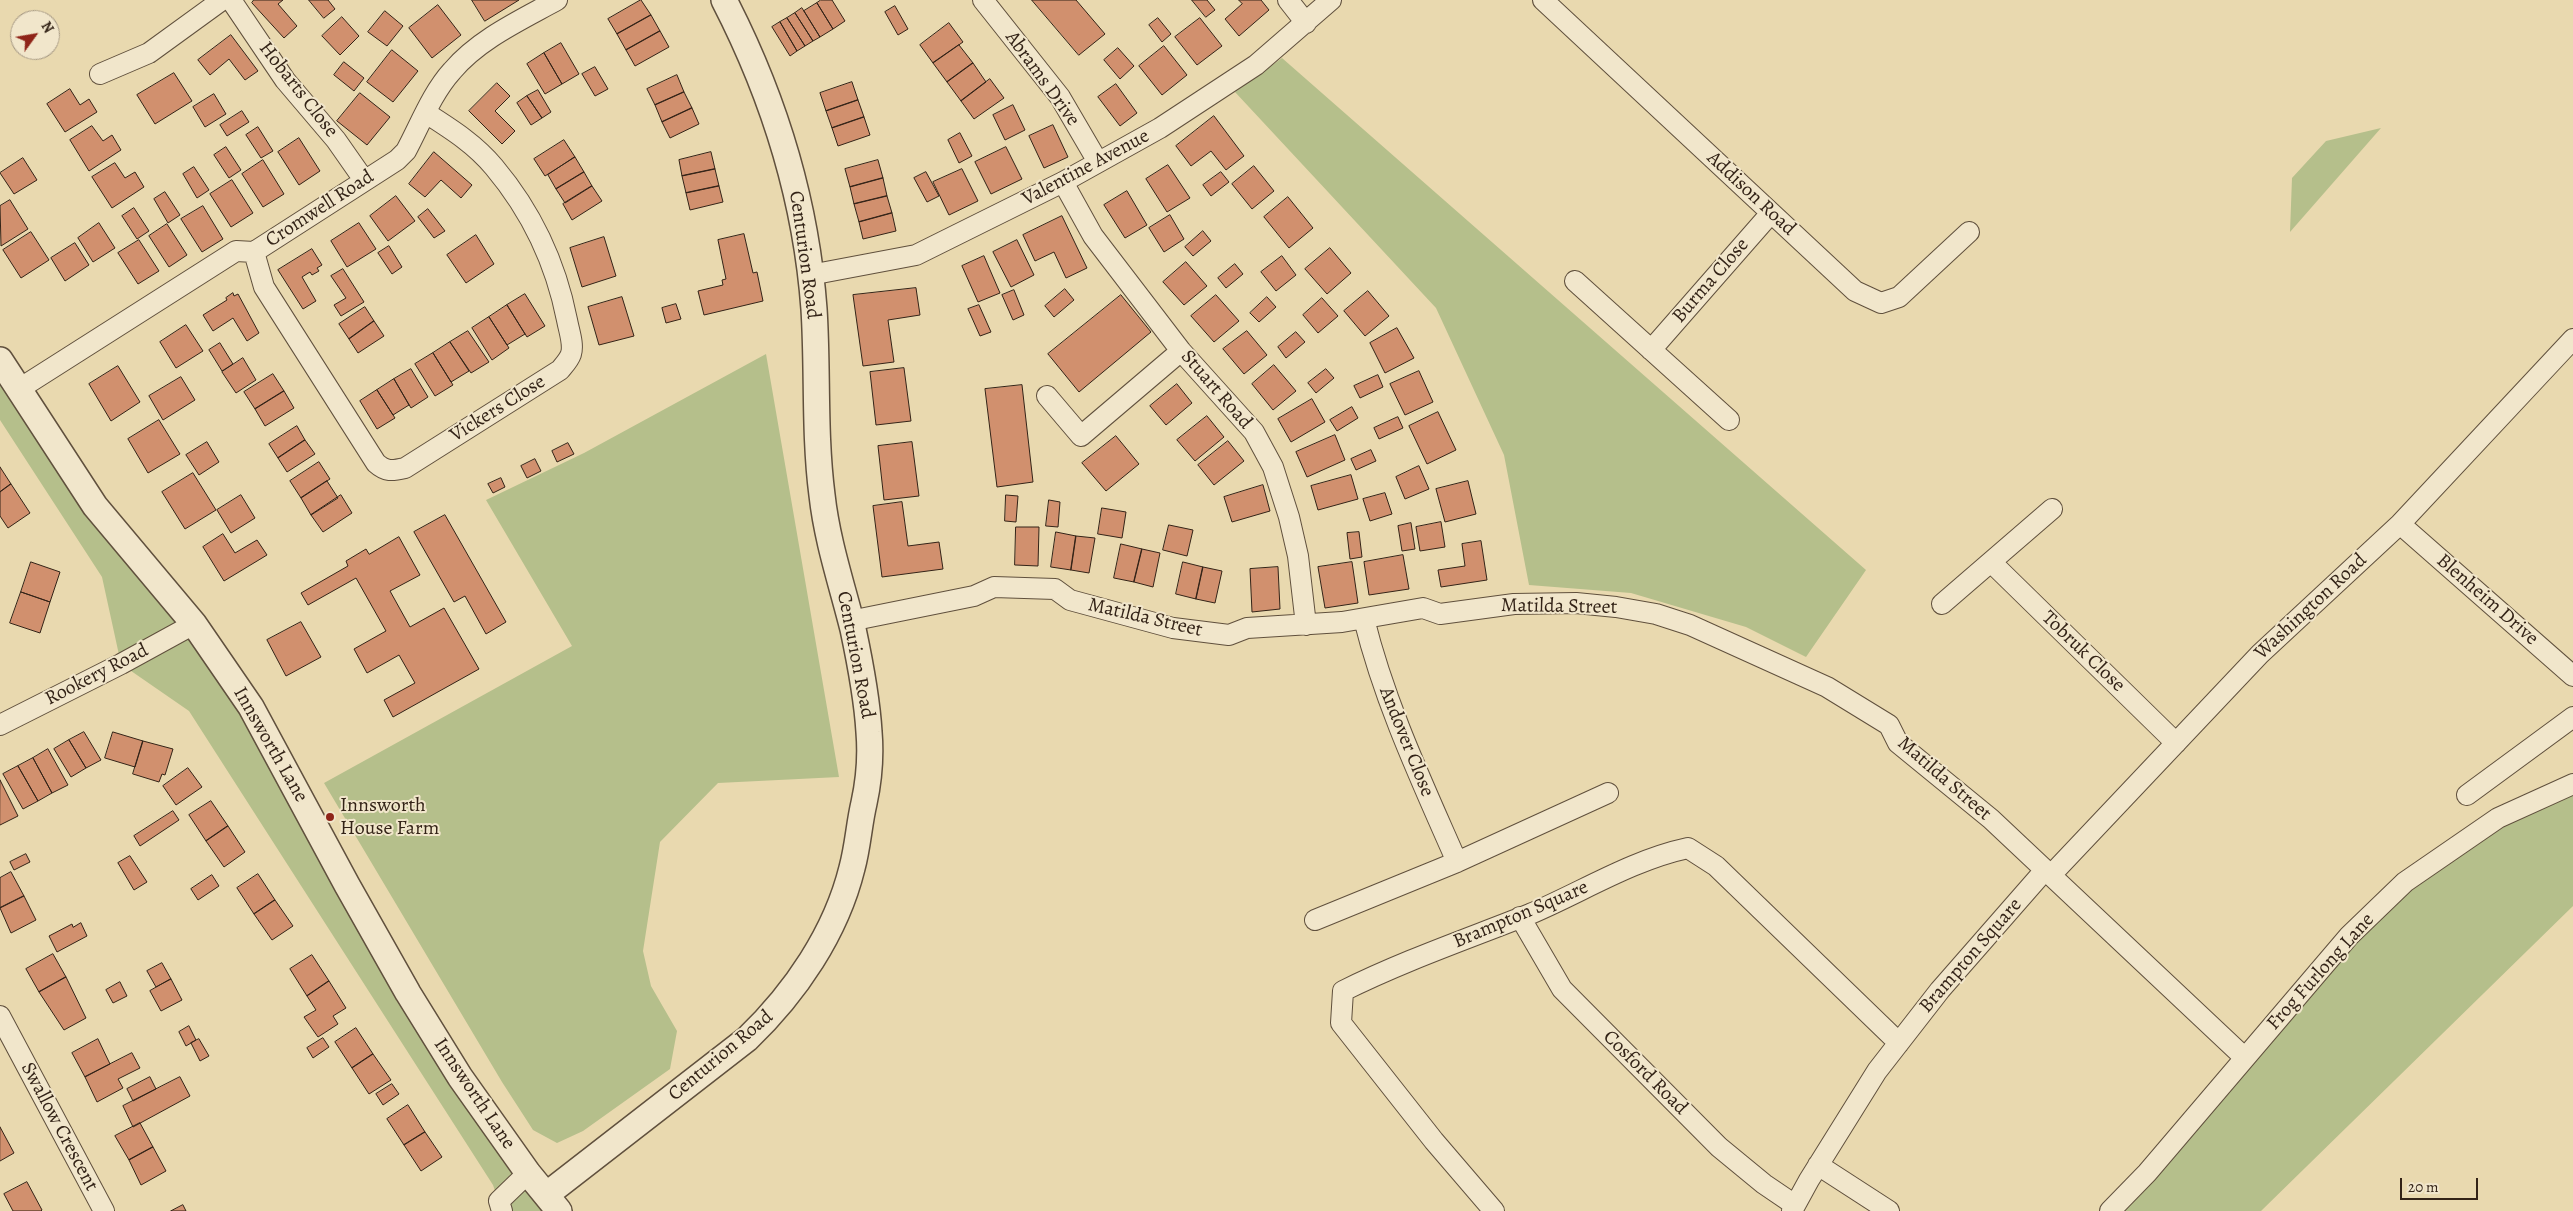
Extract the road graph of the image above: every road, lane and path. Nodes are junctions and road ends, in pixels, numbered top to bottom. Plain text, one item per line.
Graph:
1 (222, 0) edge
2 (232, 0) edge
3 (557, 0) edge
4 (983, 0) edge
5 (1288, 0) edge
6 (1331, 0) edge
7 (1543, 0) edge
8 (729, 2) edge
9 (1306, 22) junction
10 (100, 74) dead end
11 (426, 113) junction
12 (1098, 162) junction
13 (364, 180) junction
14 (1063, 182) junction
15 (1771, 213) junction
16 (1969, 232) dead end
17 (254, 252) junction
18 (810, 275) junction
19 (1575, 281) dead end
20 (2573, 339) edge
21 (1651, 350) junction
22 (1181, 351) junction
23 (0, 360) edge
24 (18, 389) junction
25 (1047, 396) dead end
26 (1729, 420) dead end
27 (2052, 509) dead end
28 (2400, 524) junction
29 (1991, 562) junction
30 (1942, 604) dead end
31 (1364, 620) junction
32 (850, 621) junction
33 (194, 624) junction
34 (1306, 625) junction
35 (2573, 676) edge
36 (2573, 717) edge
37 (0, 725) edge
38 (2176, 743) junction
39 (2573, 784) edge
40 (1608, 793) dead end
41 (2467, 795) dead end
42 (1457, 862) junction
43 (2048, 872) junction
44 (1520, 917) junction
45 (1315, 920) dead end
46 (0, 1016) edge
47 (1899, 1043) junction
48 (2244, 1058) junction
49 (1818, 1165) junction
50 (528, 1173) junction
51 (553, 1203) edge
52 (1794, 1208) edge
53 (104, 1211) edge
54 (502, 1211) edge
55 (1494, 1211) edge
56 (1889, 1211) edge
57 (2110, 1211) edge

1 - 10 street
2 - 13 street, Hobarts Close
3 - 11 street, Cromwell Road
4 - 12 street, Abrams Drive
5 - 9 street
6 - 9 street, Valentine Avenue
7 - 15 street, Addison Road
8 - 18 street, Centurion Road
9 - 12 street, Valentine Avenue
11 - 13 street, Cromwell Road
11 - 17 street, Vickers Close
12 - 14 street, Valentine Avenue
13 - 17 street, Cromwell Road
14 - 18 street, Valentine Avenue
14 - 22 street, Stuart Road
15 - 16 street, Addison Road
15 - 21 street, Burma Close
17 - 24 street, Cromwell Road
18 - 32 street, Centurion Road
19 - 21 street
20 - 28 street, Washington Road
21 - 26 street
22 - 25 street
22 - 34 street, Stuart Road
23 - 24 street, Innsworth Lane
24 - 33 street, Innsworth Lane
27 - 29 street
28 - 35 street, Blenheim Drive
28 - 38 street, Washington Road
29 - 30 street
29 - 38 street, Tobruk Close
31 - 34 street, Matilda Street
31 - 42 street, Andover Close
31 - 43 street, Matilda Street
32 - 34 street, Matilda Street
32 - 51 street, Centurion Road
33 - 37 street, Rookery Road
33 - 50 street, Innsworth Lane
36 - 41 street
38 - 43 street, Washington Road
39 - 48 street, Frog Furlong Lane
40 - 42 street
42 - 45 street
43 - 47 street, Brampton Square
43 - 48 street, Matilda Street
44 - 47 street, Brampton Square
44 - 52 street, Cosford Road
44 - 55 street, Brampton Square
46 - 53 street, Swallow Crescent
47 - 49 street, Brampton Square
48 - 57 street, Frog Furlong Lane
49 - 52 street, Brampton Square
49 - 56 street
50 - 51 street, Innsworth Lane
50 - 54 street

